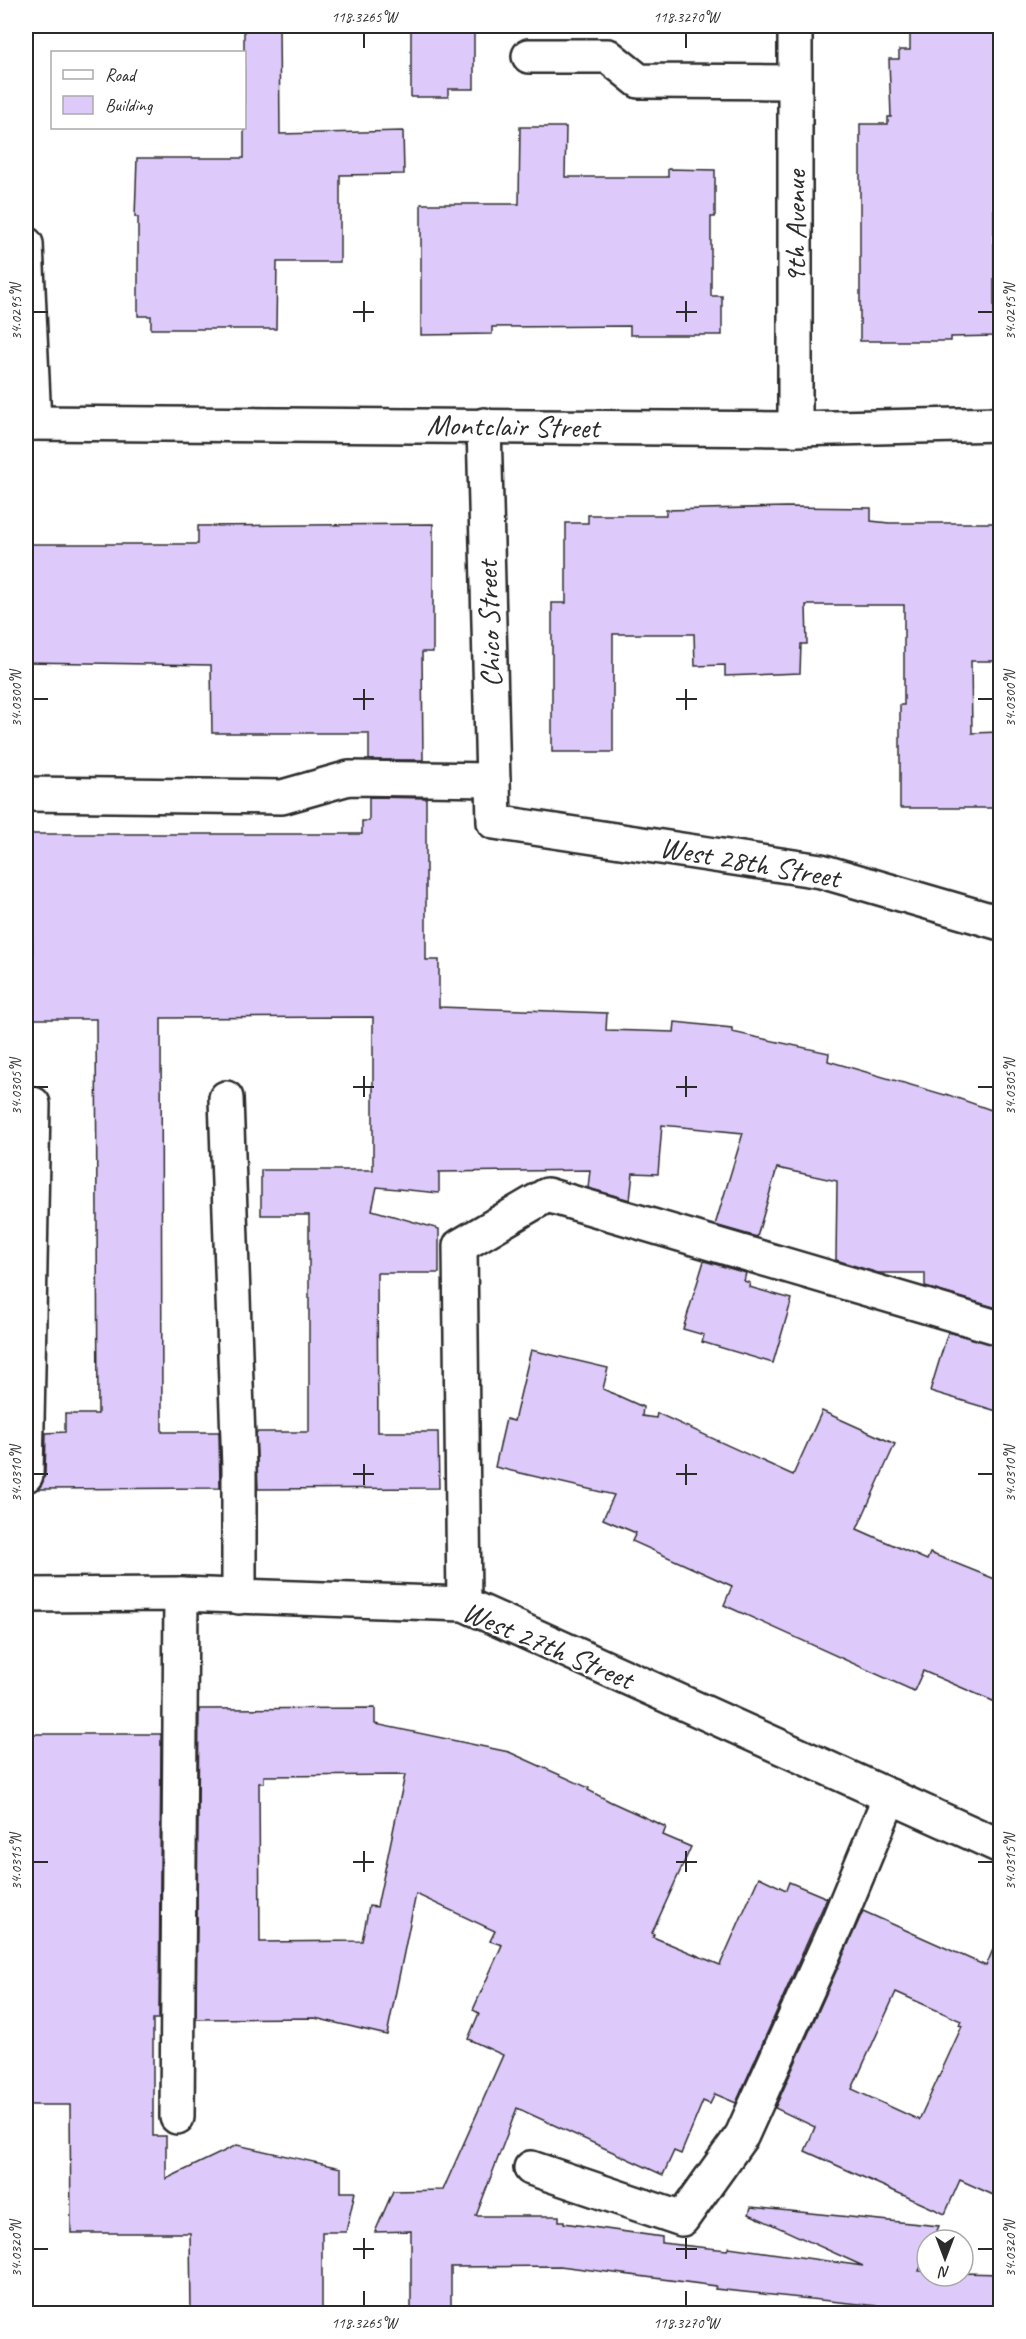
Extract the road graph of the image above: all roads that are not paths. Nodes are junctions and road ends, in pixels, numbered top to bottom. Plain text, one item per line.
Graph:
1 (795, 26) edge
2 (529, 56) dead end
3 (795, 82) junction
4 (26, 244) edge
5 (30, 423) edge
6 (1000, 424) edge
7 (484, 425) junction
8 (795, 429) junction
9 (493, 780) junction
10 (26, 794) edge
11 (494, 822) joint
12 (1000, 924) edge
13 (226, 1098) dead end
14 (33, 1104) dead end
15 (1000, 1328) edge
16 (26, 1475) edge
17 (26, 1588) edge
18 (181, 1594) junction
19 (26, 1595) edge
20 (239, 1597) junction
21 (464, 1604) junction
22 (890, 1796) junction
23 (1000, 1846) edge
24 (177, 2117) dead end
25 (531, 2168) dead end

1 - 3 street, 9th Avenue
2 - 3 street
3 - 8 street, 9th Avenue
4 - 5 street
5 - 7 street, Montclair Street
6 - 8 street, Montclair Street
7 - 8 street, Montclair Street
7 - 9 street, Chico Street
9 - 10 street
9 - 11 street, Chico Street
11 - 12 street, West 28th Street
13 - 20 street
14 - 16 street
15 - 21 street
17 - 19 street
18 - 19 street, West 27th Street
18 - 20 street, West 27th Street
18 - 24 street
20 - 21 street, West 27th Street
21 - 22 street, West 27th Street
22 - 23 street, West 27th Street
22 - 25 street

